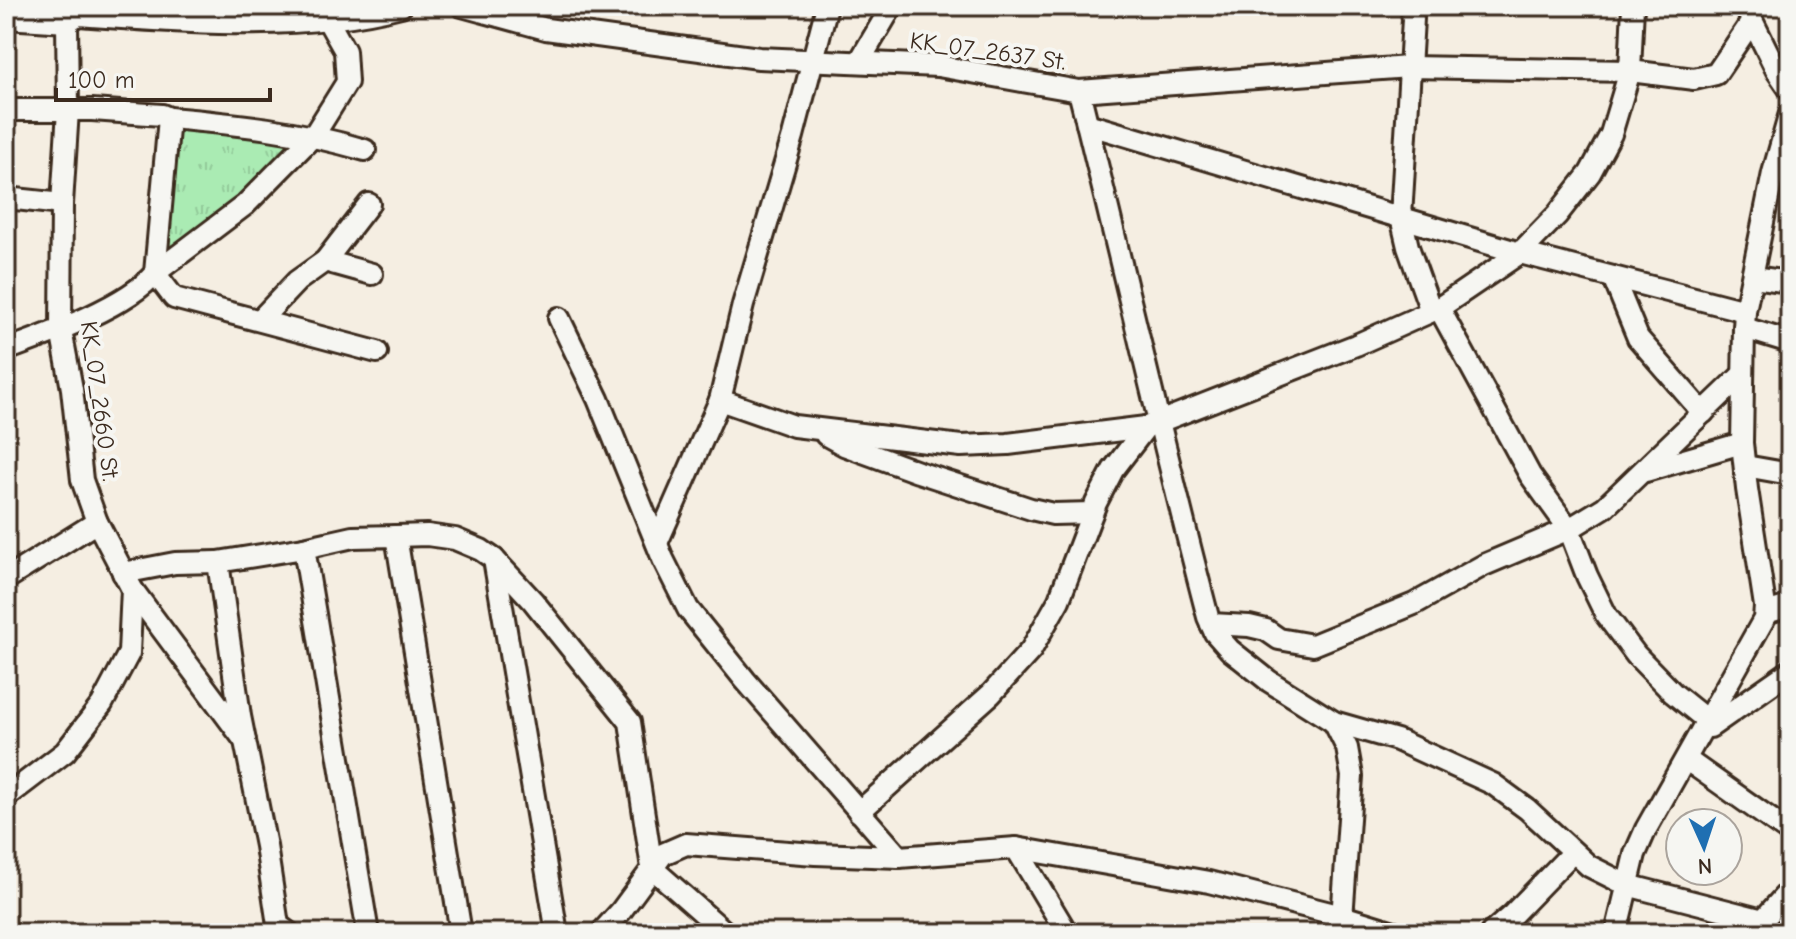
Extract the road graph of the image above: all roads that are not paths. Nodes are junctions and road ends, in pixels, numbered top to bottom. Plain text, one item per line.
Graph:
1 (401, 6) edge
2 (462, 6) edge
3 (827, 6) edge
4 (892, 6) edge
5 (1411, 6) edge
6 (1633, 6) edge
7 (373, 10) edge
8 (299, 13) edge
9 (75, 14) edge
10 (1748, 14) edge
11 (6, 18) edge
12 (327, 19) junction
13 (812, 60) junction
14 (859, 62) junction
15 (1409, 67) junction
16 (1630, 71) junction
17 (1790, 90) edge
18 (1079, 91) junction
19 (6, 110) edge
20 (68, 110) junction
21 (1790, 113) edge
22 (169, 118) junction
23 (1087, 124) junction
24 (314, 135) junction
25 (365, 150) dead end
26 (6, 198) edge
27 (62, 204) junction
28 (369, 204) dead end
29 (1401, 217) junction
30 (1520, 253) junction
31 (325, 261) junction
32 (155, 273) junction
33 (372, 274) dead end
34 (1613, 277) junction
35 (1753, 277) junction
36 (1790, 282) edge
37 (1435, 309) junction
38 (559, 318) dead end
39 (261, 319) junction
40 (1744, 320) junction
41 (61, 330) junction
42 (1790, 342) edge
43 (6, 350) edge
44 (377, 352) dead end
45 (1743, 374) junction
46 (720, 400) junction
47 (1703, 413) junction
48 (1152, 425) junction
49 (817, 429) junction
50 (1742, 443) junction
51 (1745, 466) junction
52 (1644, 472) junction
53 (1790, 474) edge
54 (1092, 513) junction
55 (97, 522) junction
56 (1569, 529) junction
57 (396, 536) junction
58 (657, 543) junction
59 (304, 548) junction
60 (494, 559) junction
61 (218, 562) junction
62 (6, 579) edge
63 (127, 581) junction
64 (1790, 606) edge
65 (1765, 613) junction
66 (1211, 624) junction
67 (1790, 671) edge
68 (1334, 722) junction
69 (1706, 726) junction
70 (245, 741) junction
71 (1687, 760) junction
72 (6, 797) edge
73 (859, 812) junction
74 (1790, 833) edge
75 (1016, 848) junction
76 (1573, 852) junction
77 (899, 857) junction
78 (652, 868) junction
79 (1627, 885) junction
80 (1790, 890) edge
81 (1342, 924) edge
82 (1763, 926) edge
83 (1068, 930) edge
84 (289, 933) edge
85 (368, 933) edge
86 (461, 933) edge
87 (557, 933) edge
88 (601, 933) edge
89 (726, 933) edge
90 (1397, 933) edge
91 (1491, 933) edge
92 (1616, 933) edge

1 - 7 street
2 - 13 street, KK_07_2637 St.
3 - 13 street
4 - 14 street
5 - 15 street
6 - 16 street
7 - 12 street
8 - 9 street
8 - 12 street
9 - 11 street
9 - 20 street, KK_07_2660 St.
10 - 16 street, KK_07_2637 St.
10 - 17 street
12 - 24 street
13 - 14 street, KK_07_2637 St.
13 - 46 street
14 - 18 street, KK_07_2637 St.
15 - 16 street, KK_07_2637 St.
15 - 18 street, KK_07_2637 St.
15 - 29 street
16 - 30 street
18 - 23 street
19 - 20 street
20 - 22 street
20 - 27 street, KK_07_2660 St.
21 - 35 street
22 - 24 street
22 - 32 street
23 - 29 street
23 - 48 street
24 - 25 street
24 - 32 street
26 - 27 street
27 - 41 street, KK_07_2660 St.
28 - 31 street
29 - 30 street
29 - 37 street
30 - 34 street
30 - 37 street
31 - 33 street
31 - 39 street
32 - 39 street
32 - 41 street
34 - 40 street
34 - 47 street
35 - 36 street
35 - 40 street
37 - 48 street
37 - 56 street
38 - 58 street
39 - 44 street
40 - 42 street
40 - 45 street
41 - 43 street
41 - 55 street, KK_07_2660 St.
45 - 47 street
45 - 50 street
46 - 49 street
46 - 58 street
47 - 52 street
48 - 49 street
48 - 54 street
48 - 66 street
49 - 54 street
50 - 51 street
50 - 52 street
51 - 53 street
51 - 65 street
52 - 56 street
54 - 73 street
55 - 62 street
55 - 63 street, KK_07_2660 St.
56 - 66 street
56 - 69 street
57 - 59 street
57 - 60 street
57 - 86 street
58 - 73 street
59 - 61 street
59 - 85 street
60 - 78 street
60 - 87 street
61 - 63 street
61 - 70 street
63 - 70 street, KK_07_2660 St.
63 - 72 street
64 - 65 street
65 - 69 street
66 - 68 street
67 - 69 street
68 - 76 street
68 - 81 street
69 - 71 street
70 - 84 street
71 - 74 street
71 - 79 street
73 - 77 street
75 - 77 street
75 - 81 street
75 - 83 street
76 - 79 street
76 - 91 street
77 - 78 street
78 - 88 street
78 - 89 street
79 - 82 street
79 - 92 street
80 - 82 street
81 - 90 street

